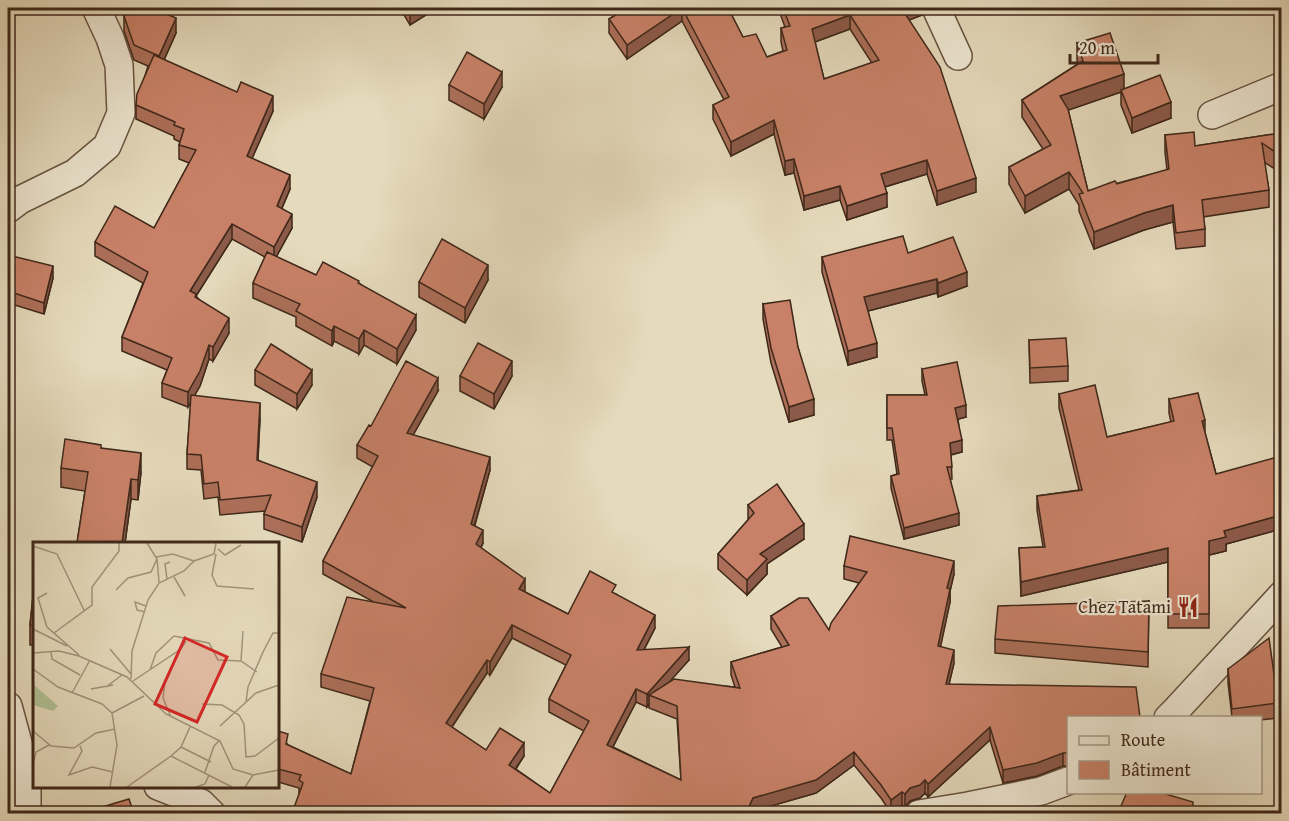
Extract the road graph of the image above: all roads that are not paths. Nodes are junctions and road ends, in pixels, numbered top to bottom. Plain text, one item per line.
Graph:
1 (96, 8) edge
2 (936, 8) edge
3 (958, 56) dead end
4 (1281, 86) edge
5 (1212, 115) dead end
6 (8, 208) edge
7 (1281, 595) edge
8 (8, 706) edge
9 (1169, 716) edge
10 (31, 776) edge
11 (1067, 781) edge
12 (163, 788) edge
13 (27, 813) edge
14 (212, 813) edge
15 (919, 813) edge

1 - 6 street
2 - 3 street
4 - 5 street
7 - 9 street
8 - 10 street
10 - 13 street
11 - 15 street
12 - 14 street

